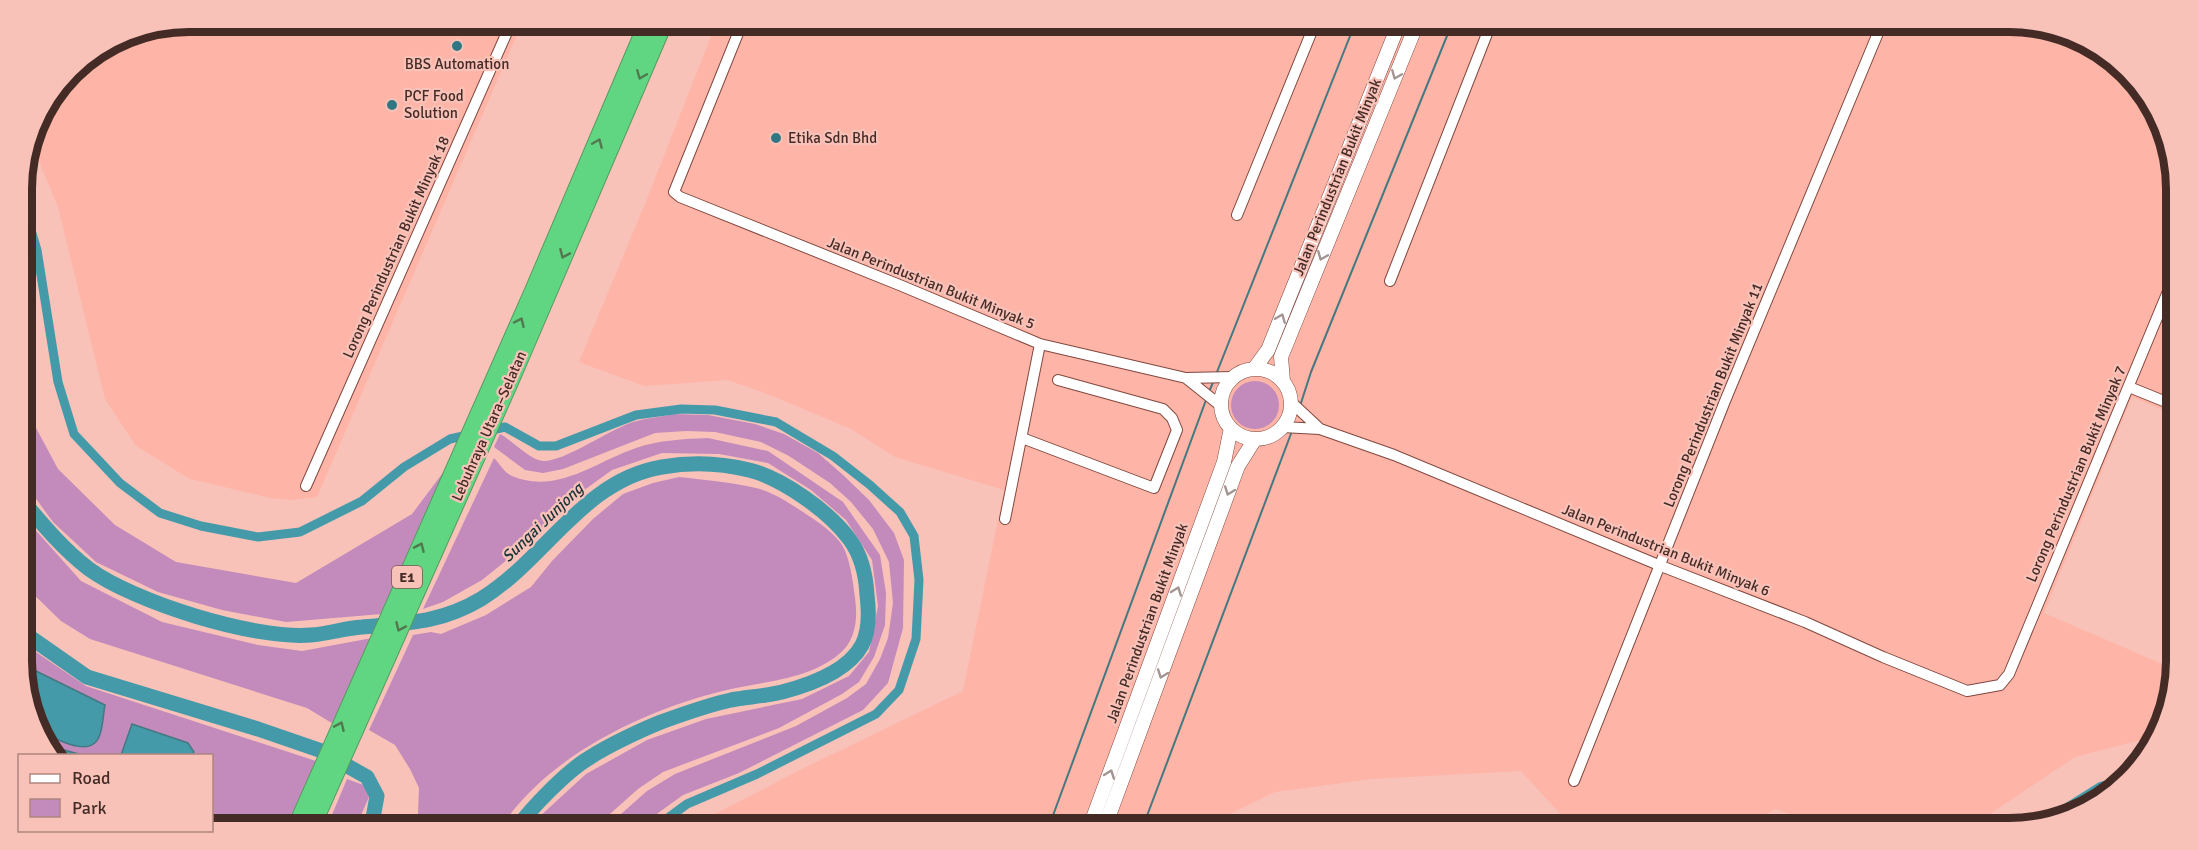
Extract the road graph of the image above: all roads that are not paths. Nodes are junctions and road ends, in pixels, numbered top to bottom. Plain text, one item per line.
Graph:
1 (507, 32) edge
2 (644, 32) edge
3 (659, 32) edge
4 (739, 32) edge
5 (1312, 32) edge
6 (1396, 32) edge
7 (1414, 32) edge
8 (1488, 32) edge
9 (1878, 32) edge
10 (1237, 215) dead end
11 (1390, 281) dead end
12 (2166, 296) edge
13 (1040, 344) junction
14 (1254, 369) junction
15 (1228, 377) junction
16 (1186, 378) junction
17 (502, 379) junction
18 (1058, 380) dead end
19 (1283, 381) junction
20 (2129, 387) junction
21 (2166, 402) edge
22 (1217, 403) junction
23 (1298, 408) junction
24 (1231, 428) junction
25 (1286, 428) junction
26 (1320, 429) junction
27 (1022, 438) junction
28 (1255, 439) junction
29 (306, 486) dead end
30 (1005, 519) dead end
31 (1661, 566) junction
32 (2000, 685) joint
33 (1574, 781) dead end
34 (323, 782) junction
35 (302, 818) edge
36 (313, 818) edge
37 (1093, 818) edge
38 (1108, 818) edge

1 - 29 street, Lorong Perindustrian Bukit Minyak 18
17 -> 2 highway, Lebuhraya Utara–Selatan / E1
3 -> 17 highway, Lebuhraya Utara–Selatan / E1
4 - 13 street, Jalan Perindustrian Bukit Minyak 5
5 - 10 street
14 -> 6 main road, Jalan Perindustrian Bukit Minyak
7 -> 19 main road, Jalan Perindustrian Bukit Minyak
8 - 11 street
9 - 31 street, Lorong Perindustrian Bukit Minyak 11
12 - 20 street, Lorong Perindustrian Bukit Minyak 7
13 - 16 street, Jalan Perindustrian Bukit Minyak 5
13 - 27 street
14 - 15 main road
14 - 19 main road
15 - 16 street
15 - 22 main road
16 - 22 street
17 - 34 highway, Lebuhraya Utara–Selatan / E1
18 - 27 street
19 - 23 main road
20 - 21 street
20 - 32 street, Lorong Perindustrian Bukit Minyak 7
22 - 24 main road
23 - 25 main road
23 - 26 street
24 - 28 main road
37 -> 24 main road, Jalan Perindustrian Bukit Minyak
25 - 26 street
25 - 28 main road
26 - 31 street, Jalan Perindustrian Bukit Minyak 6
27 - 30 street
28 -> 38 main road, Jalan Perindustrian Bukit Minyak
31 - 32 street, Jalan Perindustrian Bukit Minyak 6
31 - 33 street, Lorong Perindustrian Bukit Minyak 11
34 - 35 highway, Lebuhraya Utara–Selatan / E1
34 - 36 highway, Lebuhraya Utara–Selatan / E1

